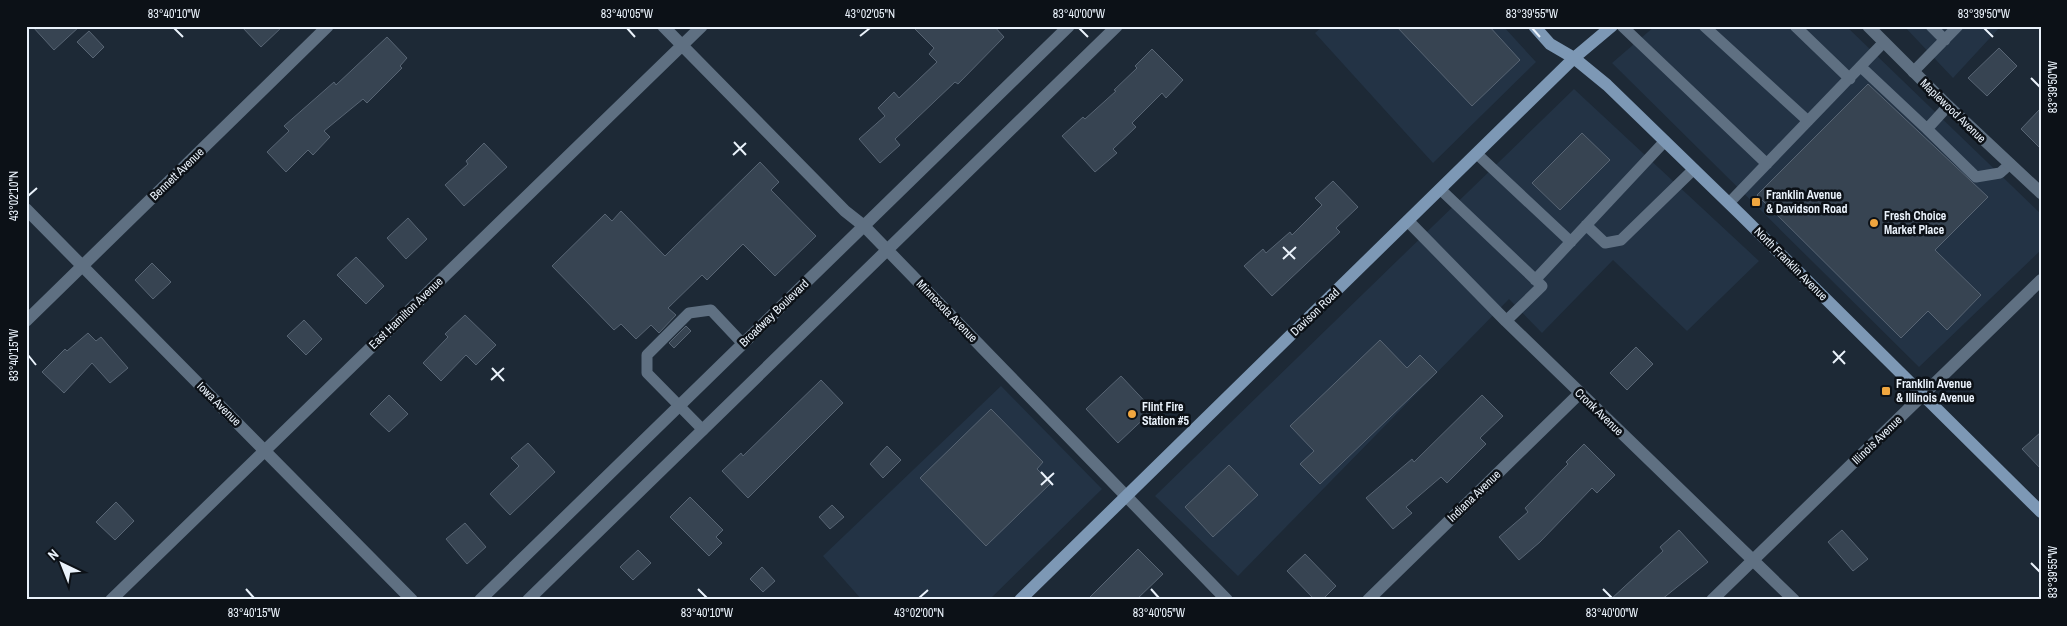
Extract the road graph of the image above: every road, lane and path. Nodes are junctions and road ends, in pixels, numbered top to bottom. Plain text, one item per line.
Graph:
1 (328, 26) edge
2 (663, 26) edge
3 (702, 26) edge
4 (1069, 26) edge
5 (1117, 26) edge
6 (1534, 26) edge
7 (1612, 26) edge
8 (1622, 26) edge
9 (1704, 26) edge
10 (1795, 26) edge
11 (1868, 26) edge
12 (1931, 26) edge
13 (1958, 26) edge
14 (1945, 40) junction
15 (1884, 42) junction
16 (682, 46) junction
17 (1574, 58) junction
18 (1861, 67) junction
19 (1913, 72) junction
20 (1850, 79) junction
21 (1948, 106) junction
22 (1808, 121) junction
23 (1927, 129) junction
24 (1665, 141) junction
25 (1477, 154) junction
26 (1767, 164) junction
27 (2010, 164) junction
28 (1694, 169) junction
29 (1440, 189) junction
30 (2041, 193) edge
31 (1729, 203) junction
32 (26, 209) edge
33 (1408, 221) junction
34 (1586, 225) junction
35 (864, 226) junction
36 (1571, 242) junction
37 (887, 250) junction
38 (82, 266) junction
39 (1535, 280) junction
40 (2041, 280) edge
41 (26, 321) edge
42 (1506, 321) junction
43 (743, 344) junction
44 (1580, 393) junction
45 (1922, 396) junction
46 (680, 406) junction
47 (703, 430) junction
48 (264, 450) junction
49 (1126, 496) junction
50 (2041, 512) edge
51 (1753, 560) junction
52 (111, 600) edge
53 (412, 600) edge
54 (480, 600) edge
55 (528, 600) edge
56 (1020, 600) edge
57 (1227, 600) edge
58 (1368, 600) edge
59 (1712, 600) edge
60 (1794, 600) edge

1 - 38 street, Bennett Avenue
2 - 16 street, Minnesota Avenue
3 - 16 street, East Hamilton Avenue
4 - 35 street, Broadway Boulevard
5 - 37 street
6 - 17 main road, North Franklin Avenue
7 - 17 main road, Davison Road
8 - 26 lane
9 - 22 lane
10 - 20 lane
11 - 15 street, Maplewood Avenue
12 - 14 lane
13 - 14 lane
14 - 19 lane
15 - 18 lane
15 - 19 street, Maplewood Avenue
16 - 35 street, Minnesota Avenue
16 - 48 street, East Hamilton Avenue
17 - 24 main road, North Franklin Avenue
17 - 25 main road, Davison Road
18 - 20 lane
18 - 23 lane
19 - 21 street, Maplewood Avenue
20 - 22 lane
21 - 23 lane
21 - 27 street, Maplewood Avenue
22 - 26 lane
23 - 27 lane
24 - 28 main road, North Franklin Avenue
24 - 34 lane
25 - 29 main road, Davison Road
25 - 36 lane
26 - 31 lane
27 - 30 street, Maplewood Avenue
28 - 31 main road, North Franklin Avenue
28 - 34 lane
29 - 33 main road, Davison Road
29 - 39 lane
31 - 45 main road, North Franklin Avenue
32 - 38 street, Iowa Avenue
33 - 42 street, Cronk Avenue
33 - 49 main road, Davison Road
34 - 36 lane
35 - 37 street, Minnesota Avenue
35 - 43 street, Broadway Boulevard
36 - 39 lane
37 - 47 street
37 - 49 street, Minnesota Avenue
38 - 41 street, Bennett Avenue
38 - 48 street, Iowa Avenue
39 - 42 lane
40 - 45 street, Illinois Avenue
42 - 44 street, Cronk Avenue
43 - 46 street, Broadway Boulevard
43 - 46 lane
44 - 51 street, Cronk Avenue
44 - 58 street, Indiana Avenue
45 - 50 main road, North Franklin Avenue
45 - 51 street, Illinois Avenue
46 - 47 lane
46 - 54 street, Broadway Boulevard
47 - 55 street
48 - 52 street, East Hamilton Avenue
48 - 53 street, Iowa Avenue
49 - 56 main road, Davison Road
49 - 57 street, Minnesota Avenue
51 - 59 street, Illinois Avenue
51 - 60 street, Cronk Avenue

